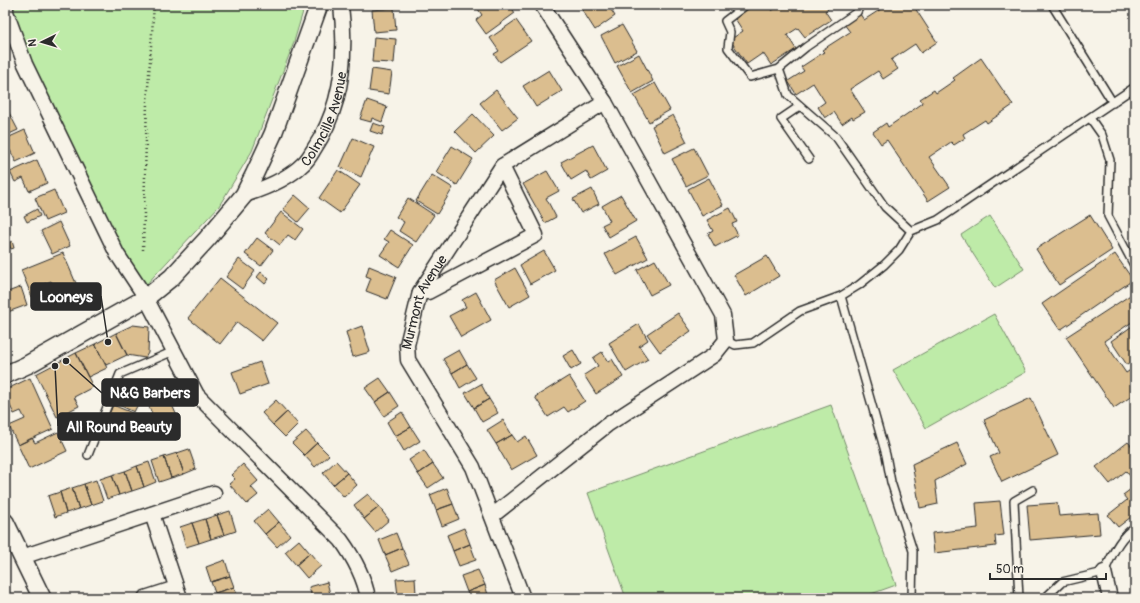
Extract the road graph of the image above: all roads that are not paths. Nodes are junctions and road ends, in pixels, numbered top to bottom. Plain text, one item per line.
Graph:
1 (6, 5) edge
2 (319, 5) edge
3 (341, 5) edge
4 (542, 5) edge
5 (746, 5) edge
6 (860, 5) edge
7 (1052, 5) edge
8 (779, 69) junction
9 (1135, 87) edge
10 (605, 102) junction
11 (1114, 103) junction
12 (800, 106) junction
13 (1090, 118) junction
14 (809, 159) dead end
15 (502, 166) junction
16 (244, 195) junction
17 (911, 231) junction
18 (1135, 267) edge
19 (420, 292) junction
20 (841, 296) junction
21 (146, 298) junction
22 (726, 340) junction
23 (174, 351) junction
24 (5, 375) edge
25 (88, 455) dead end
26 (1033, 490) dead end
27 (214, 493) dead end
28 (152, 514) junction
29 (492, 516) junction
30 (5, 522) edge
31 (1135, 527) edge
32 (22, 557) junction
33 (1104, 572) junction
34 (178, 593) edge
35 (42, 598) edge
36 (144, 598) edge
37 (368, 598) edge
38 (523, 598) edge
39 (912, 598) edge
40 (1019, 598) edge
41 (1045, 598) edge
42 (1110, 598) edge

1 - 21 street
2 - 16 street
3 - 16 street, Colmcille Avenue
4 - 10 street
5 - 8 lane
6 - 8 lane
7 - 11 lane
8 - 12 lane
9 - 11 lane
10 - 15 street, Murmont Avenue
10 - 22 street
11 - 13 lane
12 - 14 lane
12 - 17 lane
13 - 17 lane
13 - 18 lane
15 - 19 street, Murmont Avenue
15 - 19 street
16 - 21 street
17 - 20 lane
19 - 29 street, Murmont Avenue
20 - 22 lane
20 - 39 lane
21 - 23 street
21 - 24 street
22 - 29 street
23 - 25 lane
23 - 37 street
26 - 40 lane
27 - 28 street
28 - 32 street
28 - 34 street
29 - 38 street, Murmont Avenue
30 - 32 street
31 - 33 lane
32 - 35 street
33 - 41 lane
33 - 42 street
34 - 36 street

